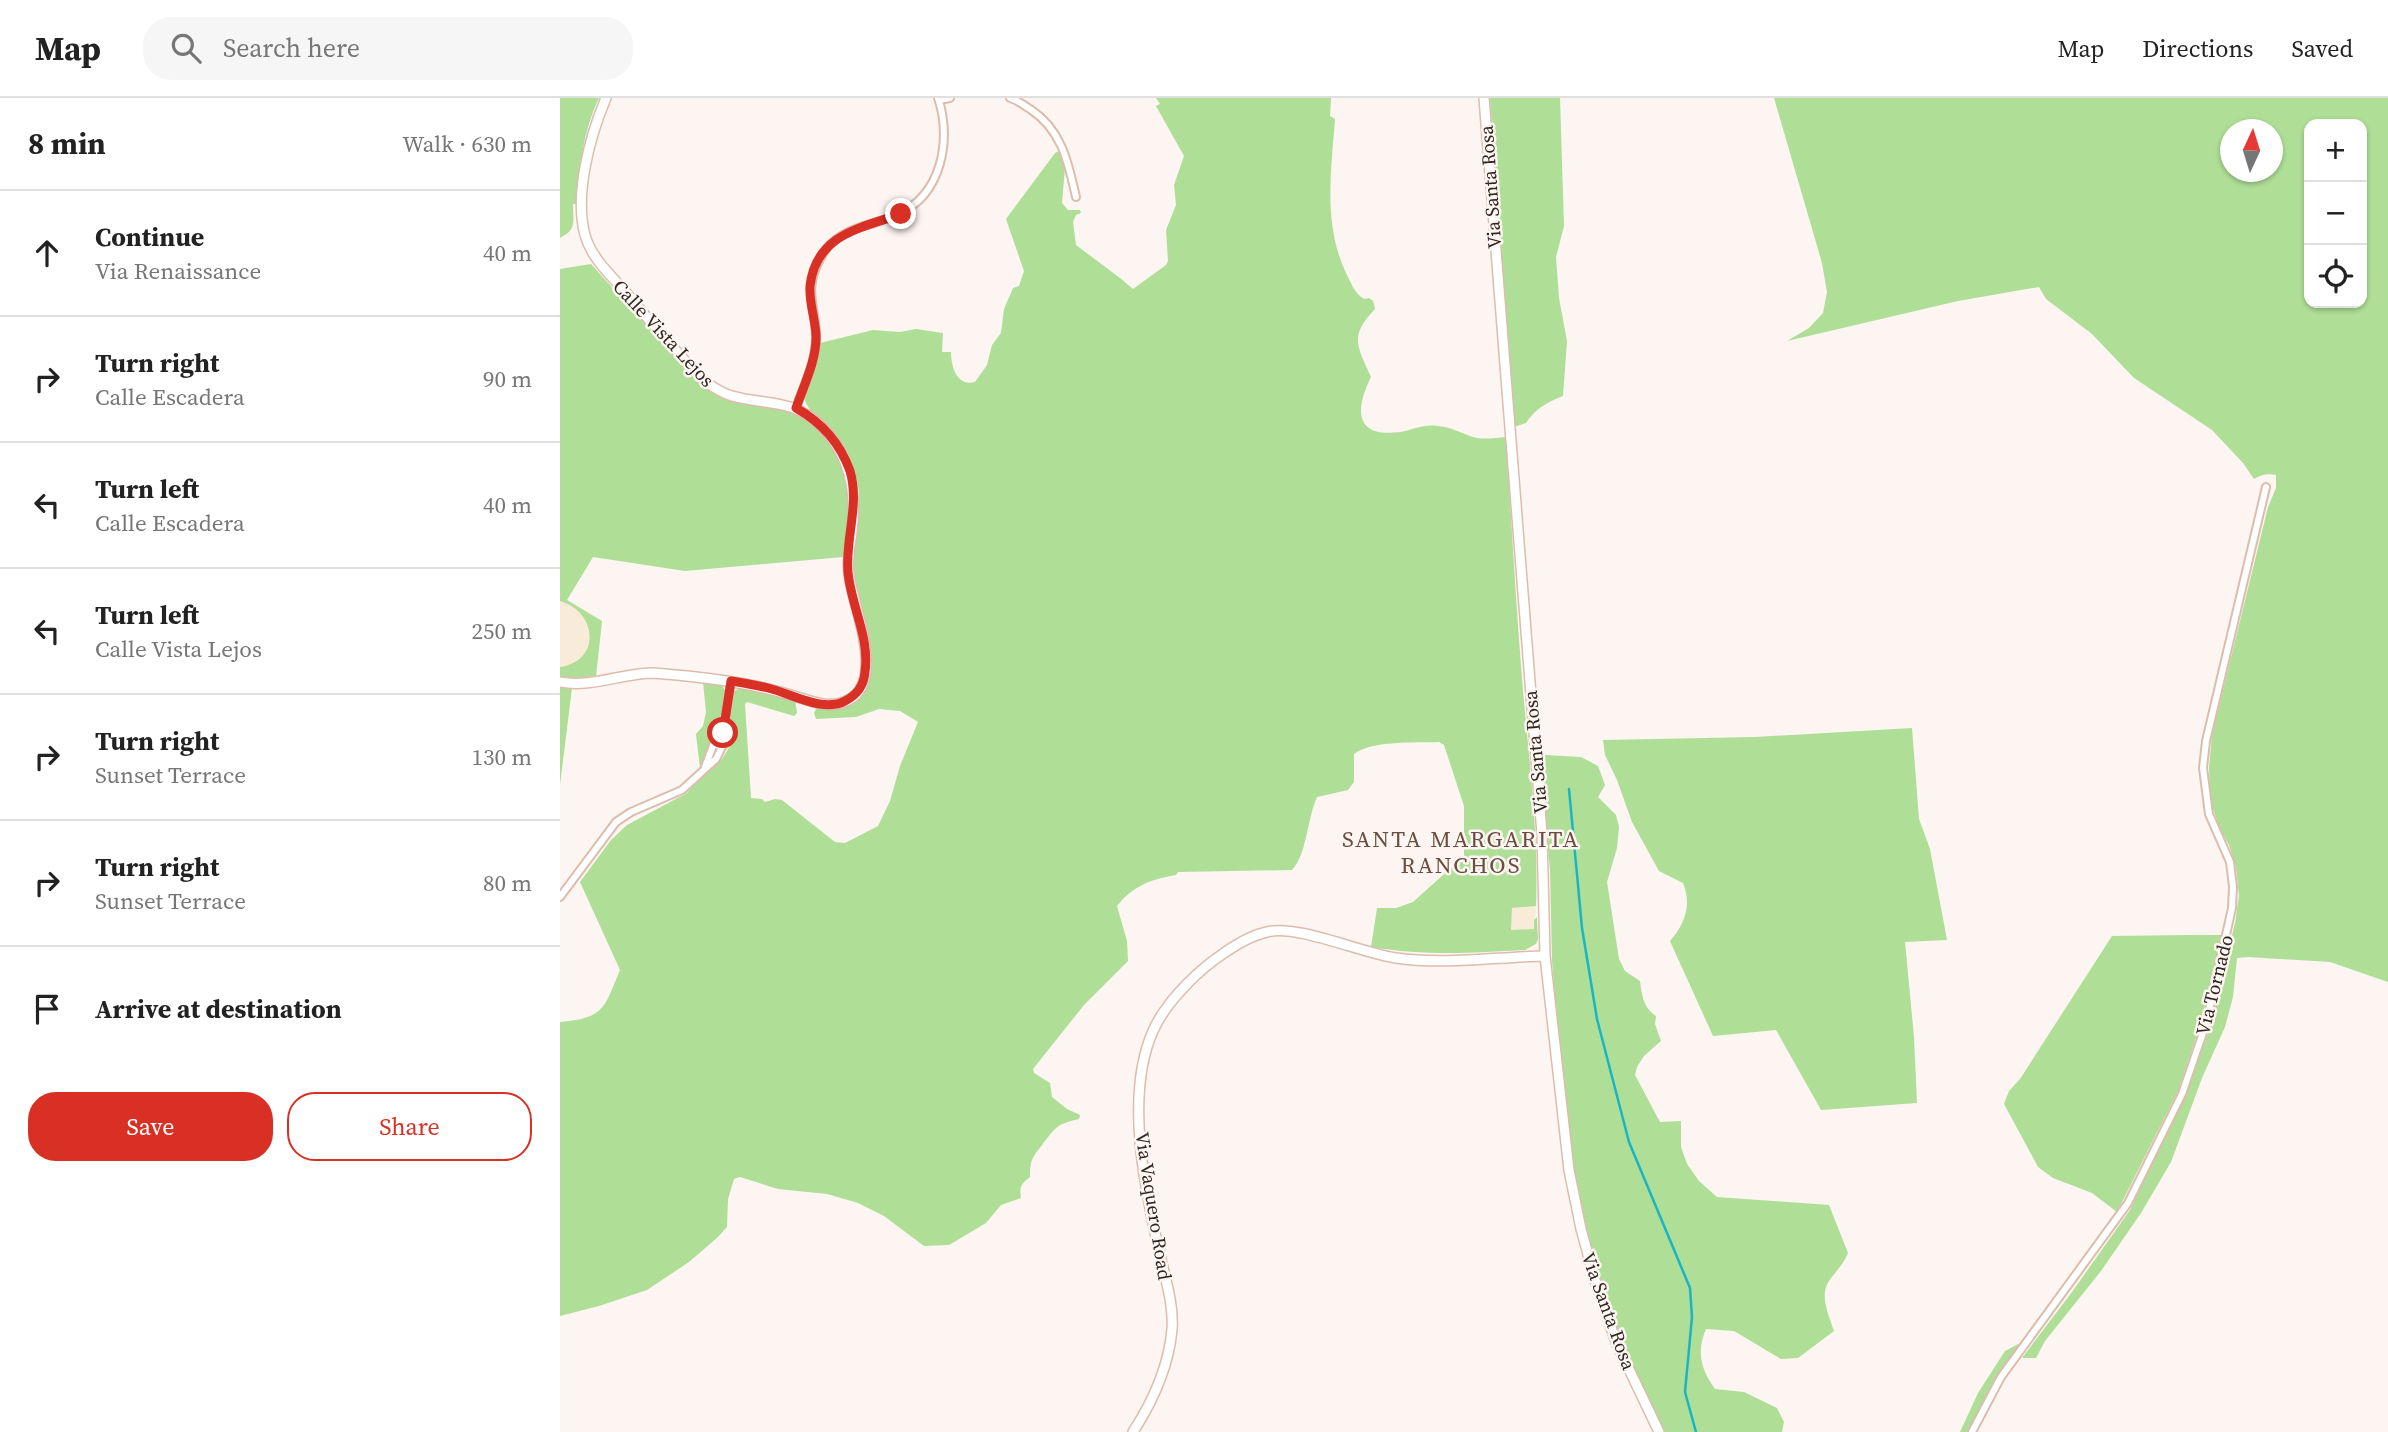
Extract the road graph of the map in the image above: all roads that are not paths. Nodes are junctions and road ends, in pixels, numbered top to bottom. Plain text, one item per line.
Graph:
1 (606, 98) edge
2 (950, 98) edge
3 (1010, 98) edge
4 (1484, 98) edge
5 (938, 99) edge
6 (1076, 197) dead end
7 (796, 408) junction
8 (2266, 487) dead end
9 (731, 681) junction
10 (560, 682) edge
11 (723, 733) junction
12 (714, 743) junction
13 (722, 747) junction
14 (704, 769) junction
15 (560, 897) edge
16 (1545, 956) junction
17 (1133, 1432) edge
18 (1659, 1432) edge
19 (1972, 1432) edge

1 - 7 street, Calle Vista Lejos
2 - 5 street
3 - 6 street
4 - 16 street, Via Santa Rosa
5 - 7 street
7 - 9 street, Calle Vista Lejos
8 - 19 street, Via Tornado
9 - 10 street
9 - 11 street
11 - 12 street
11 - 13 street
12 - 13 street
12 - 14 street
13 - 14 street
14 - 15 street
16 - 17 street, Via Vaquero Road
16 - 18 street, Via Santa Rosa

